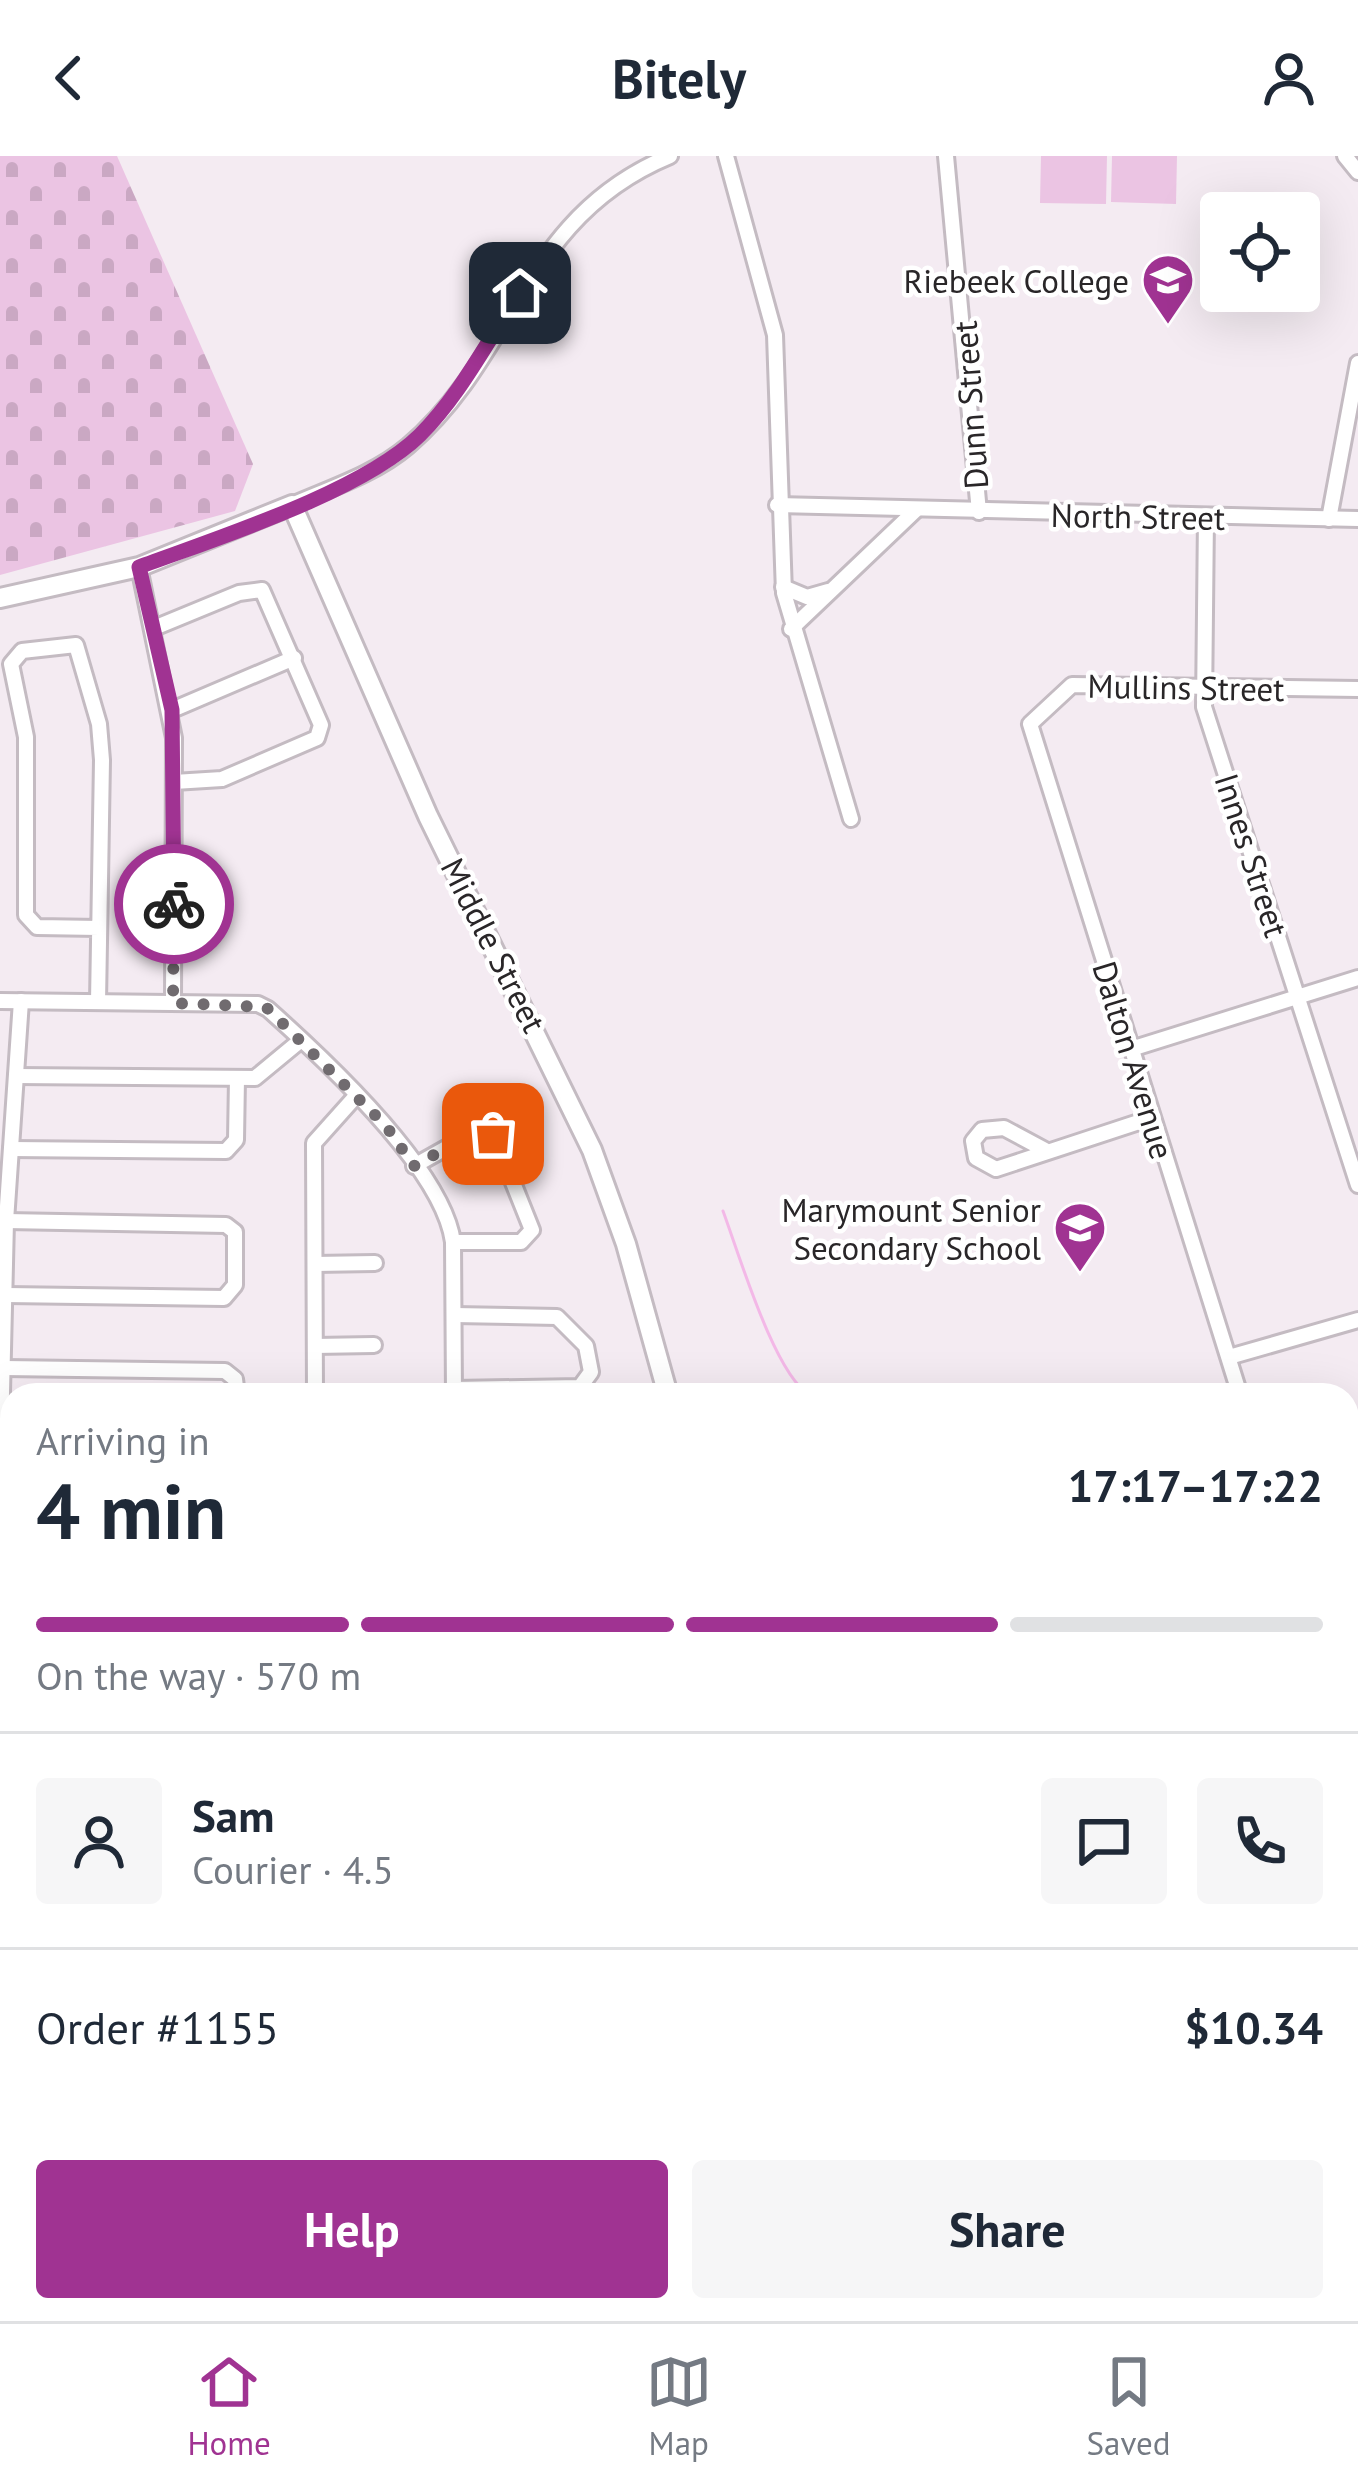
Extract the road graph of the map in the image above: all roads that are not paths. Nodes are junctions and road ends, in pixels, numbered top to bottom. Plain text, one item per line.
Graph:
1 (670, 156) edge
2 (727, 156) edge
3 (946, 156) edge
4 (1358, 363) edge
5 (292, 505) junction
6 (777, 505) junction
7 (917, 509) junction
8 (979, 512) junction
9 (1206, 516) junction
10 (1329, 519) junction
11 (1358, 519) edge
12 (139, 567) junction
13 (783, 586) junction
14 (832, 589) junction
15 (0, 598) edge
16 (154, 628) junction
17 (791, 629) junction
18 (294, 658) junction
19 (1201, 686) junction
20 (1358, 689) edge
21 (172, 710) junction
22 (1030, 724) joint
23 (174, 782) junction
24 (851, 819) dead end
25 (99, 928) junction
26 (1358, 978) edge
27 (1298, 997) junction
28 (0, 1001) edge
29 (21, 1001) junction
30 (98, 1002) junction
31 (173, 1003) junction
32 (301, 1040) junction
33 (1131, 1049) junction
34 (16, 1076) junction
35 (236, 1078) junction
36 (356, 1096) junction
37 (1151, 1118) junction
38 (11, 1149) junction
39 (1045, 1150) junction
40 (414, 1166) junction
41 (1358, 1185) edge
42 (6, 1221) junction
43 (452, 1243) junction
44 (375, 1263) dead end
45 (315, 1264) junction
46 (6, 1295) junction
47 (454, 1316) junction
48 (1358, 1320) edge
49 (374, 1345) dead end
50 (315, 1346) junction
51 (1229, 1357) junction
52 (4, 1368) junction
53 (5, 1383) edge
54 (236, 1383) edge
55 (315, 1383) edge
56 (454, 1383) edge
57 (583, 1383) edge
58 (665, 1383) edge
59 (1237, 1383) edge

1 - 5 street
2 - 6 street
3 - 8 street, Dunn Street
4 - 10 street
5 - 12 main road
5 - 58 main road, Middle Street
6 - 7 street, North Street
6 - 13 street
7 - 8 street, North Street
7 - 14 street
8 - 9 street, North Street
9 - 10 street, North Street
9 - 19 street, Innes Street
10 - 11 street, North Street
12 - 15 main road
12 - 16 street
13 - 14 street
13 - 17 street
14 - 17 street
16 - 18 street
16 - 21 street
17 - 24 street
18 - 21 street
18 - 23 street
19 - 20 street, Mullins Street
19 - 22 street, Mullins Street
19 - 27 street, Innes Street
21 - 23 street
22 - 33 street, Dalton Avenue
23 - 31 street
25 - 25 street
25 - 30 street
26 - 27 street
27 - 33 street
27 - 41 street, Innes Street
28 - 29 street
29 - 30 street
29 - 34 street
30 - 31 street
31 - 32 street
32 - 35 street
32 - 36 street
33 - 37 street, Dalton Avenue
34 - 35 street
34 - 38 street
35 - 38 street
36 - 40 street
36 - 45 street
37 - 39 street
37 - 51 street, Dalton Avenue
38 - 42 street
39 - 39 street
40 - 43 street
40 - 43 street
42 - 46 street
42 - 46 street
43 - 47 street
44 - 45 street
45 - 50 street
46 - 52 street
47 - 56 street
47 - 57 street
48 - 51 street
49 - 50 street
50 - 55 street
51 - 59 street, Dalton Avenue
52 - 53 street
52 - 54 street

